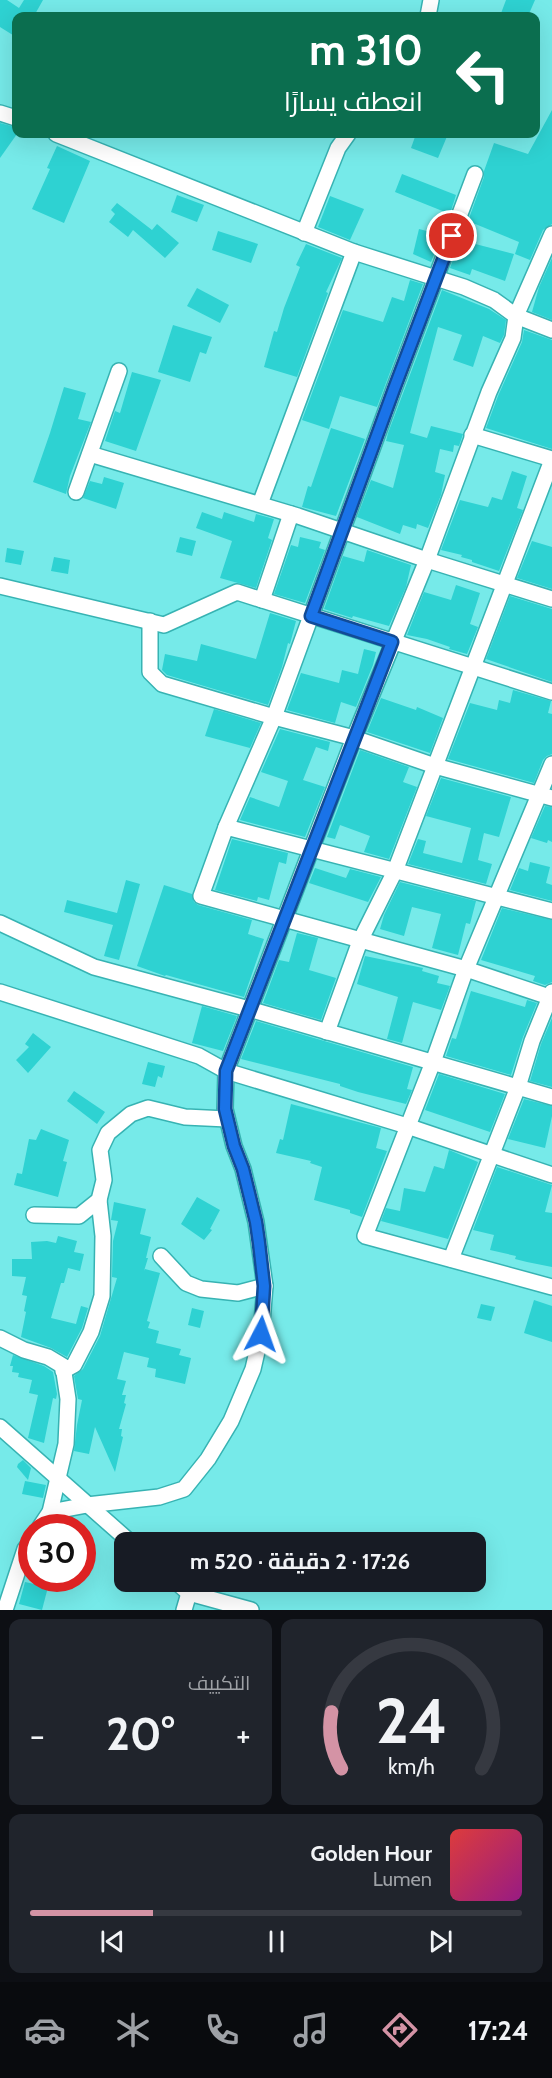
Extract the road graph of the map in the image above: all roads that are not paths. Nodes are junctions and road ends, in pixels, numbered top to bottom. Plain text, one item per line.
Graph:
1 (66, 138) edge
2 (345, 138) edge
3 (475, 174) dead end
4 (304, 233) junction
5 (552, 234) edge
6 (354, 252) junction
7 (436, 277) junction
8 (516, 316) junction
9 (552, 330) edge
10 (120, 371) dead end
11 (472, 435) junction
12 (90, 454) junction
13 (552, 460) edge
14 (76, 492) dead end
15 (260, 504) junction
16 (291, 514) junction
17 (342, 531) junction
18 (427, 560) junction
19 (505, 584) junction
20 (0, 586) edge
21 (552, 599) edge
22 (262, 600) junction
23 (311, 616) junction
24 (150, 621) junction
25 (392, 642) junction
26 (472, 667) junction
27 (552, 692) edge
28 (274, 717) junction
29 (354, 738) junction
30 (552, 764) edge
31 (435, 766) junction
32 (546, 796) edge
33 (226, 827) junction
34 (311, 849) junction
35 (395, 871) junction
36 (495, 897) junction
37 (552, 911) edge
38 (284, 919) junction
39 (0, 923) edge
40 (360, 941) junction
41 (466, 969) junction
42 (0, 992) edge
43 (551, 996) edge
44 (249, 1009) junction
45 (327, 1032) junction
46 (433, 1062) junction
47 (226, 1071) junction
48 (518, 1087) junction
49 (552, 1097) edge
50 (227, 1119) junction
51 (407, 1126) junction
52 (492, 1155) junction
53 (552, 1175) edge
54 (99, 1200) junction
55 (33, 1215) dead end
56 (162, 1256) dead end
57 (451, 1259) junction
58 (264, 1286) junction
59 (552, 1287) edge
60 (0, 1338) edge
61 (63, 1371) junction
62 (0, 1427) edge
63 (59, 1479) junction
64 (87, 1505) junction
65 (50, 1512) joint
66 (118, 1532) edge
67 (18, 1567) edge
68 (189, 1593) joint
69 (4, 1602) edge
70 (184, 1610) edge
71 (251, 1610) edge

1 - 4 street
2 - 4 street
3 - 7 street
4 - 6 street
5 - 8 street
6 - 7 street
6 - 15 street
7 - 8 street
7 - 17 street
8 - 9 street
8 - 11 street
10 - 12 street
11 - 13 street
11 - 18 street
12 - 14 street
12 - 15 street
13 - 19 street
15 - 16 street
16 - 17 street
16 - 22 street
17 - 18 street
17 - 23 street
18 - 19 street
18 - 25 street
19 - 21 street
19 - 26 street
20 - 24 street
22 - 23 street
22 - 24 street
23 - 25 street
23 - 28 street
24 - 28 street
25 - 26 street
25 - 29 street
26 - 27 street
26 - 31 street
28 - 29 street
28 - 33 street
29 - 31 street
29 - 34 street
30 - 32 street
31 - 32 street
31 - 35 street
32 - 36 street
33 - 34 street
33 - 38 street
34 - 35 street
34 - 38 street
35 - 36 street
35 - 40 street
36 - 37 street
36 - 41 street
38 - 40 street
38 - 44 street
39 - 44 street
40 - 41 street
40 - 45 street
41 - 43 street
41 - 46 street
42 - 47 street
43 - 48 street
44 - 45 street
44 - 47 street
45 - 46 street
46 - 48 street
46 - 51 street
47 - 50 street
47 - 51 street
48 - 49 street
48 - 52 street
50 - 54 street
50 - 58 street
51 - 52 street
51 - 57 street
52 - 53 street
52 - 57 street
54 - 55 street
54 - 61 street
56 - 58 street
57 - 59 street
58 - 64 street
60 - 61 street
61 - 63 street
62 - 63 street
63 - 64 street
63 - 65 street
64 - 65 street
64 - 66 street
67 - 69 street
68 - 70 street
68 - 71 street

